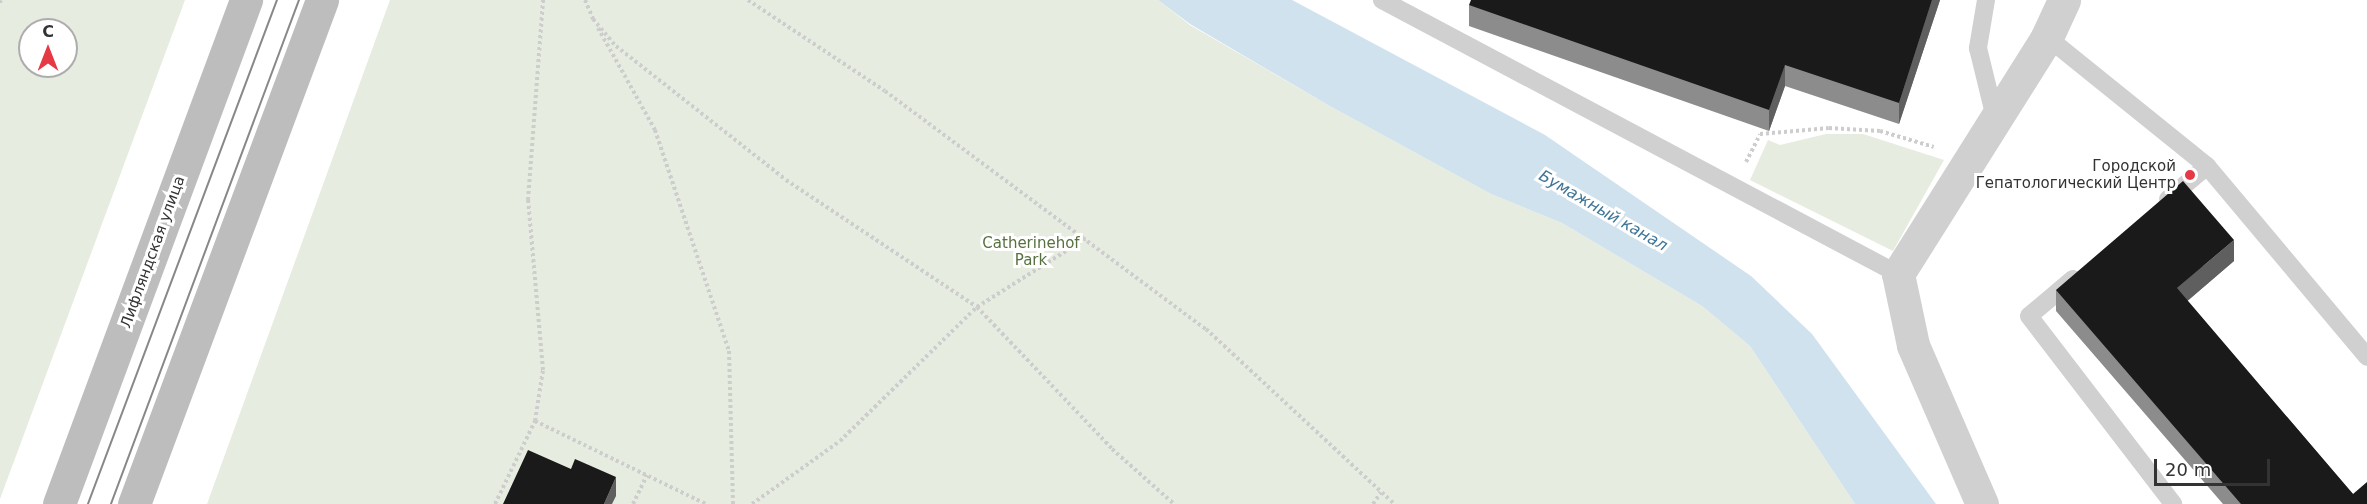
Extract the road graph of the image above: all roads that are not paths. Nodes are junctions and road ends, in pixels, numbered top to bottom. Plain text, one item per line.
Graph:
1 (246, 0) edge
2 (322, 0) edge
3 (1382, 0) edge
4 (1986, 0) edge
5 (2064, 0) edge
6 (2047, 37) junction
7 (1995, 118) junction
8 (2207, 166) junction
9 (2154, 211) edge
10 (2091, 264) edge
11 (1898, 274) junction
12 (2367, 357) edge
13 (59, 504) edge
14 (134, 504) edge
15 (1982, 504) edge
16 (2173, 504) edge

1 - 13 main road, Лифляндская улица
2 - 14 main road
3 - 11 lane
4 - 7 lane
5 - 6 street
6 - 7 street
6 - 8 lane
7 - 11 street
8 - 9 lane
8 - 12 lane
10 - 16 lane
11 - 15 street

